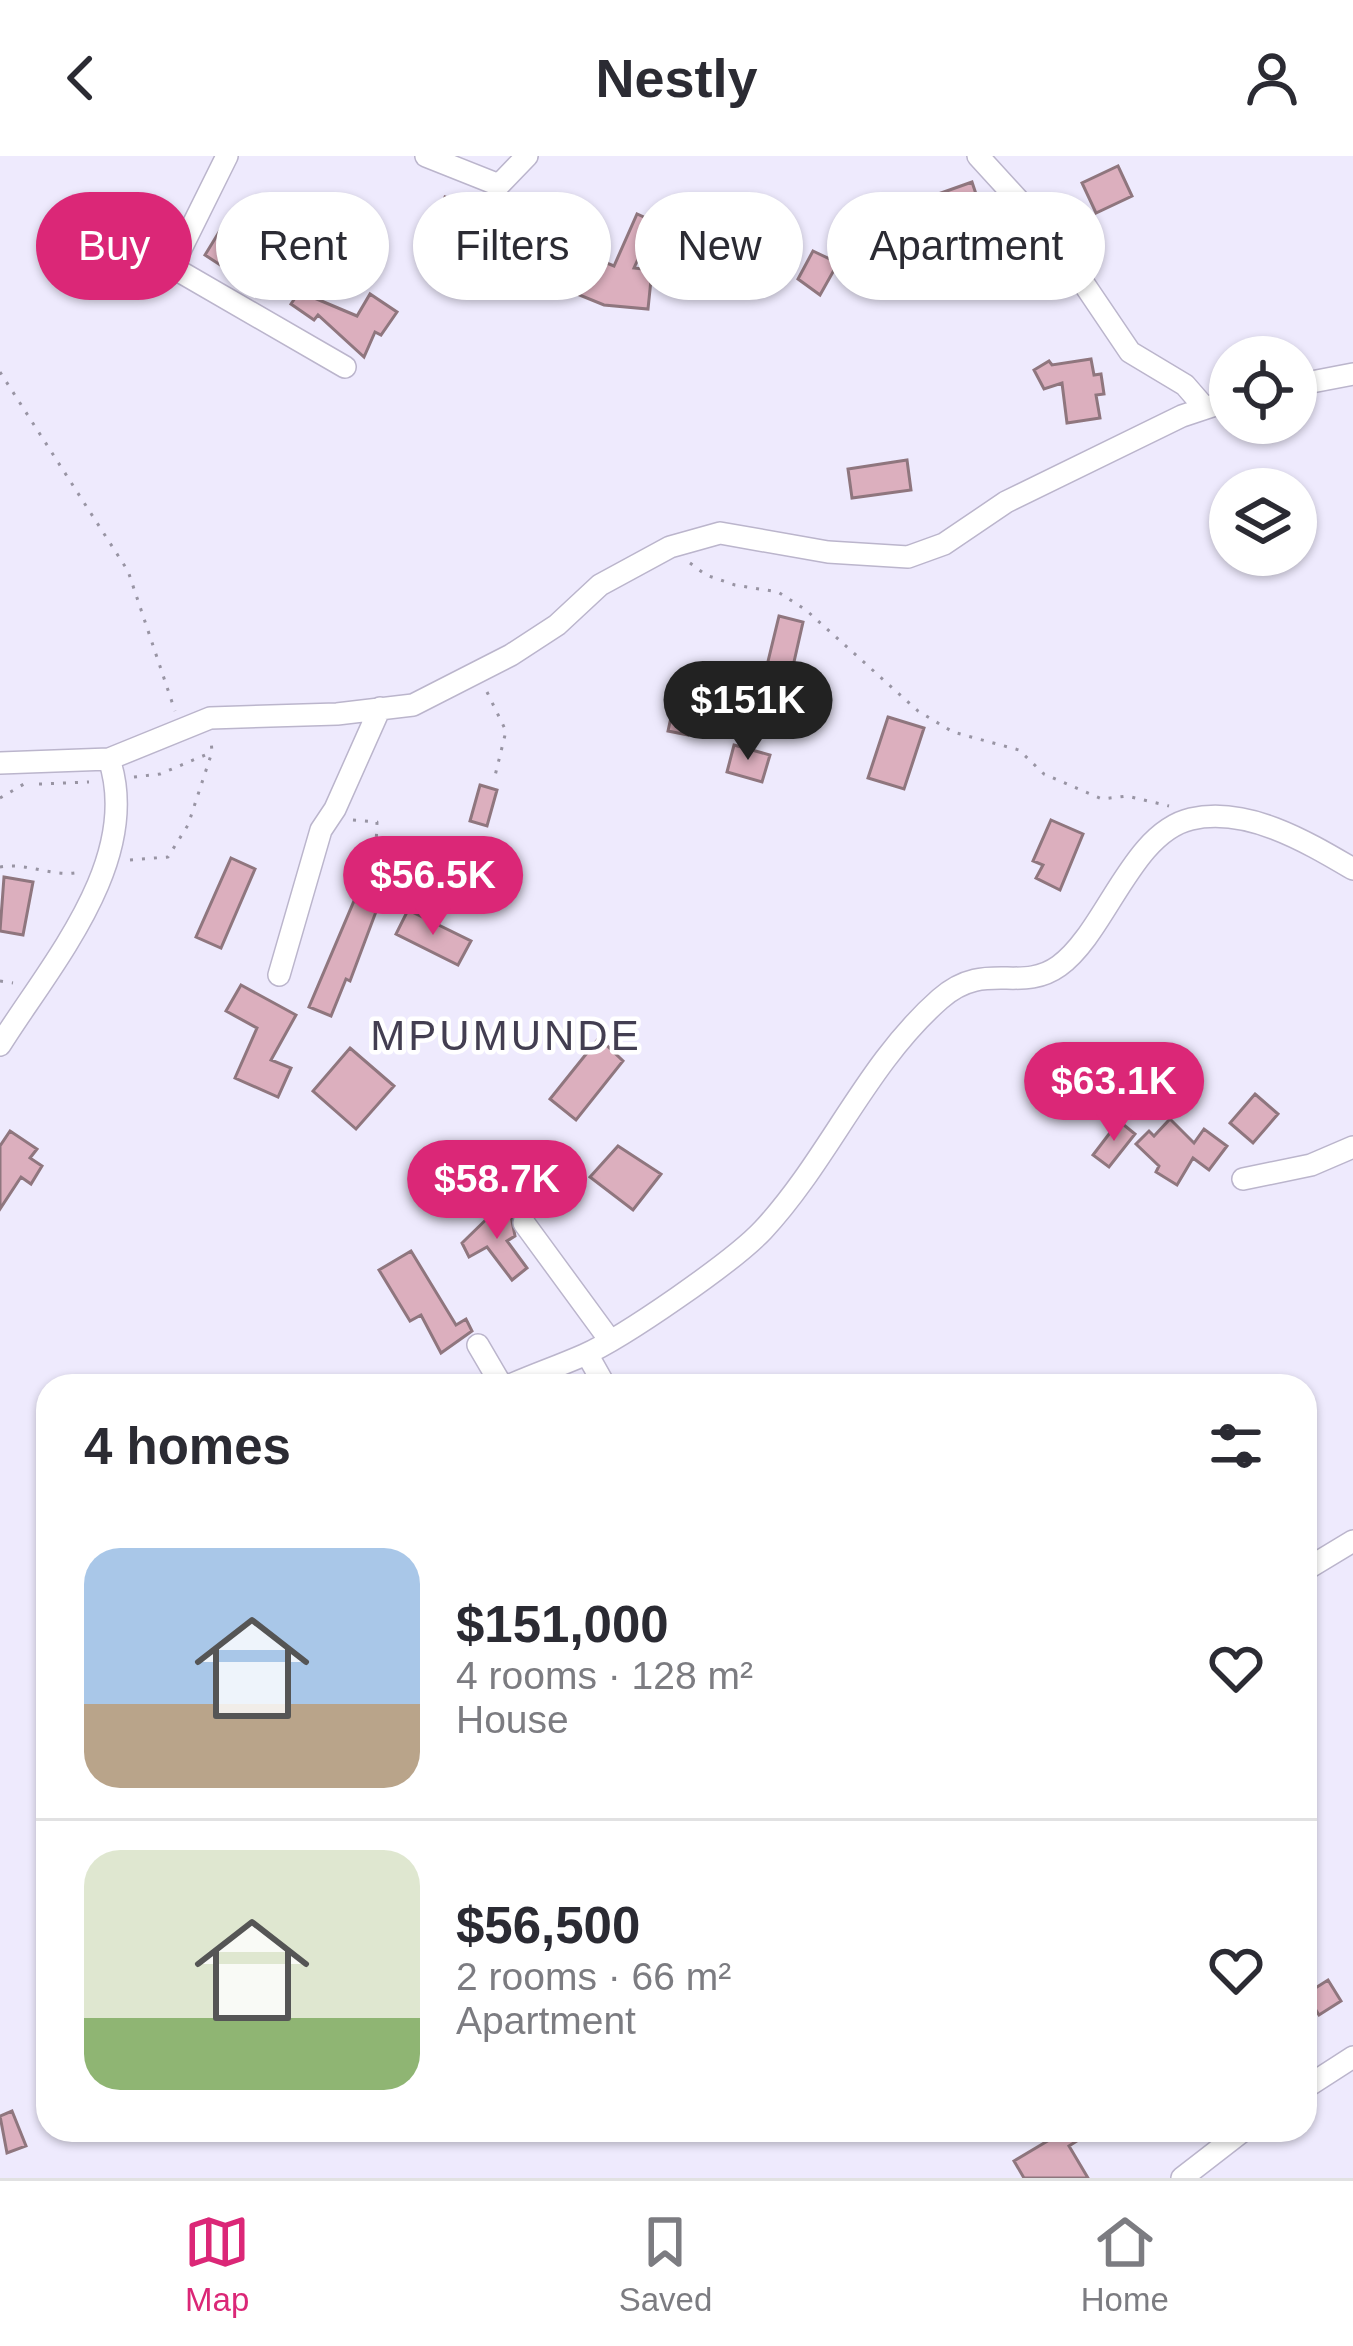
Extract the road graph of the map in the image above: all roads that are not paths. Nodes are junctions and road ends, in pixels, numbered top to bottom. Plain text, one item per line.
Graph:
1 (227, 156) edge
2 (426, 156) edge
3 (527, 156) edge
4 (979, 156) edge
5 (345, 367) dead end
6 (1353, 374) edge
7 (1317, 381) edge
8 (1209, 407) edge
9 (1205, 408) junction
10 (380, 709) junction
11 (109, 758) junction
12 (0, 763) edge
13 (1353, 869) edge
14 (279, 975) dead end
15 (0, 1046) edge
16 (1353, 1147) edge
17 (1243, 1179) dead end
18 (524, 1222) dead end
19 (609, 1340) junction
20 (478, 1345) dead end
21 (587, 1354) junction
22 (497, 1374) edge
23 (536, 1374) edge
24 (598, 1374) edge
25 (1353, 1541) edge
26 (1317, 1563) edge
27 (1353, 2057) edge
28 (1317, 2080) edge
29 (1228, 2142) edge
30 (1182, 2178) edge

1 - 5 street
2 - 3 street
4 - 9 street
6 - 7 street
8 - 9 street
9 - 10 street
10 - 11 street
10 - 14 street
11 - 12 street
11 - 15 street
13 - 19 street
16 - 17 street
18 - 19 street
19 - 21 street
20 - 22 street
21 - 23 street
21 - 24 street
25 - 26 street
27 - 28 street
29 - 30 street

